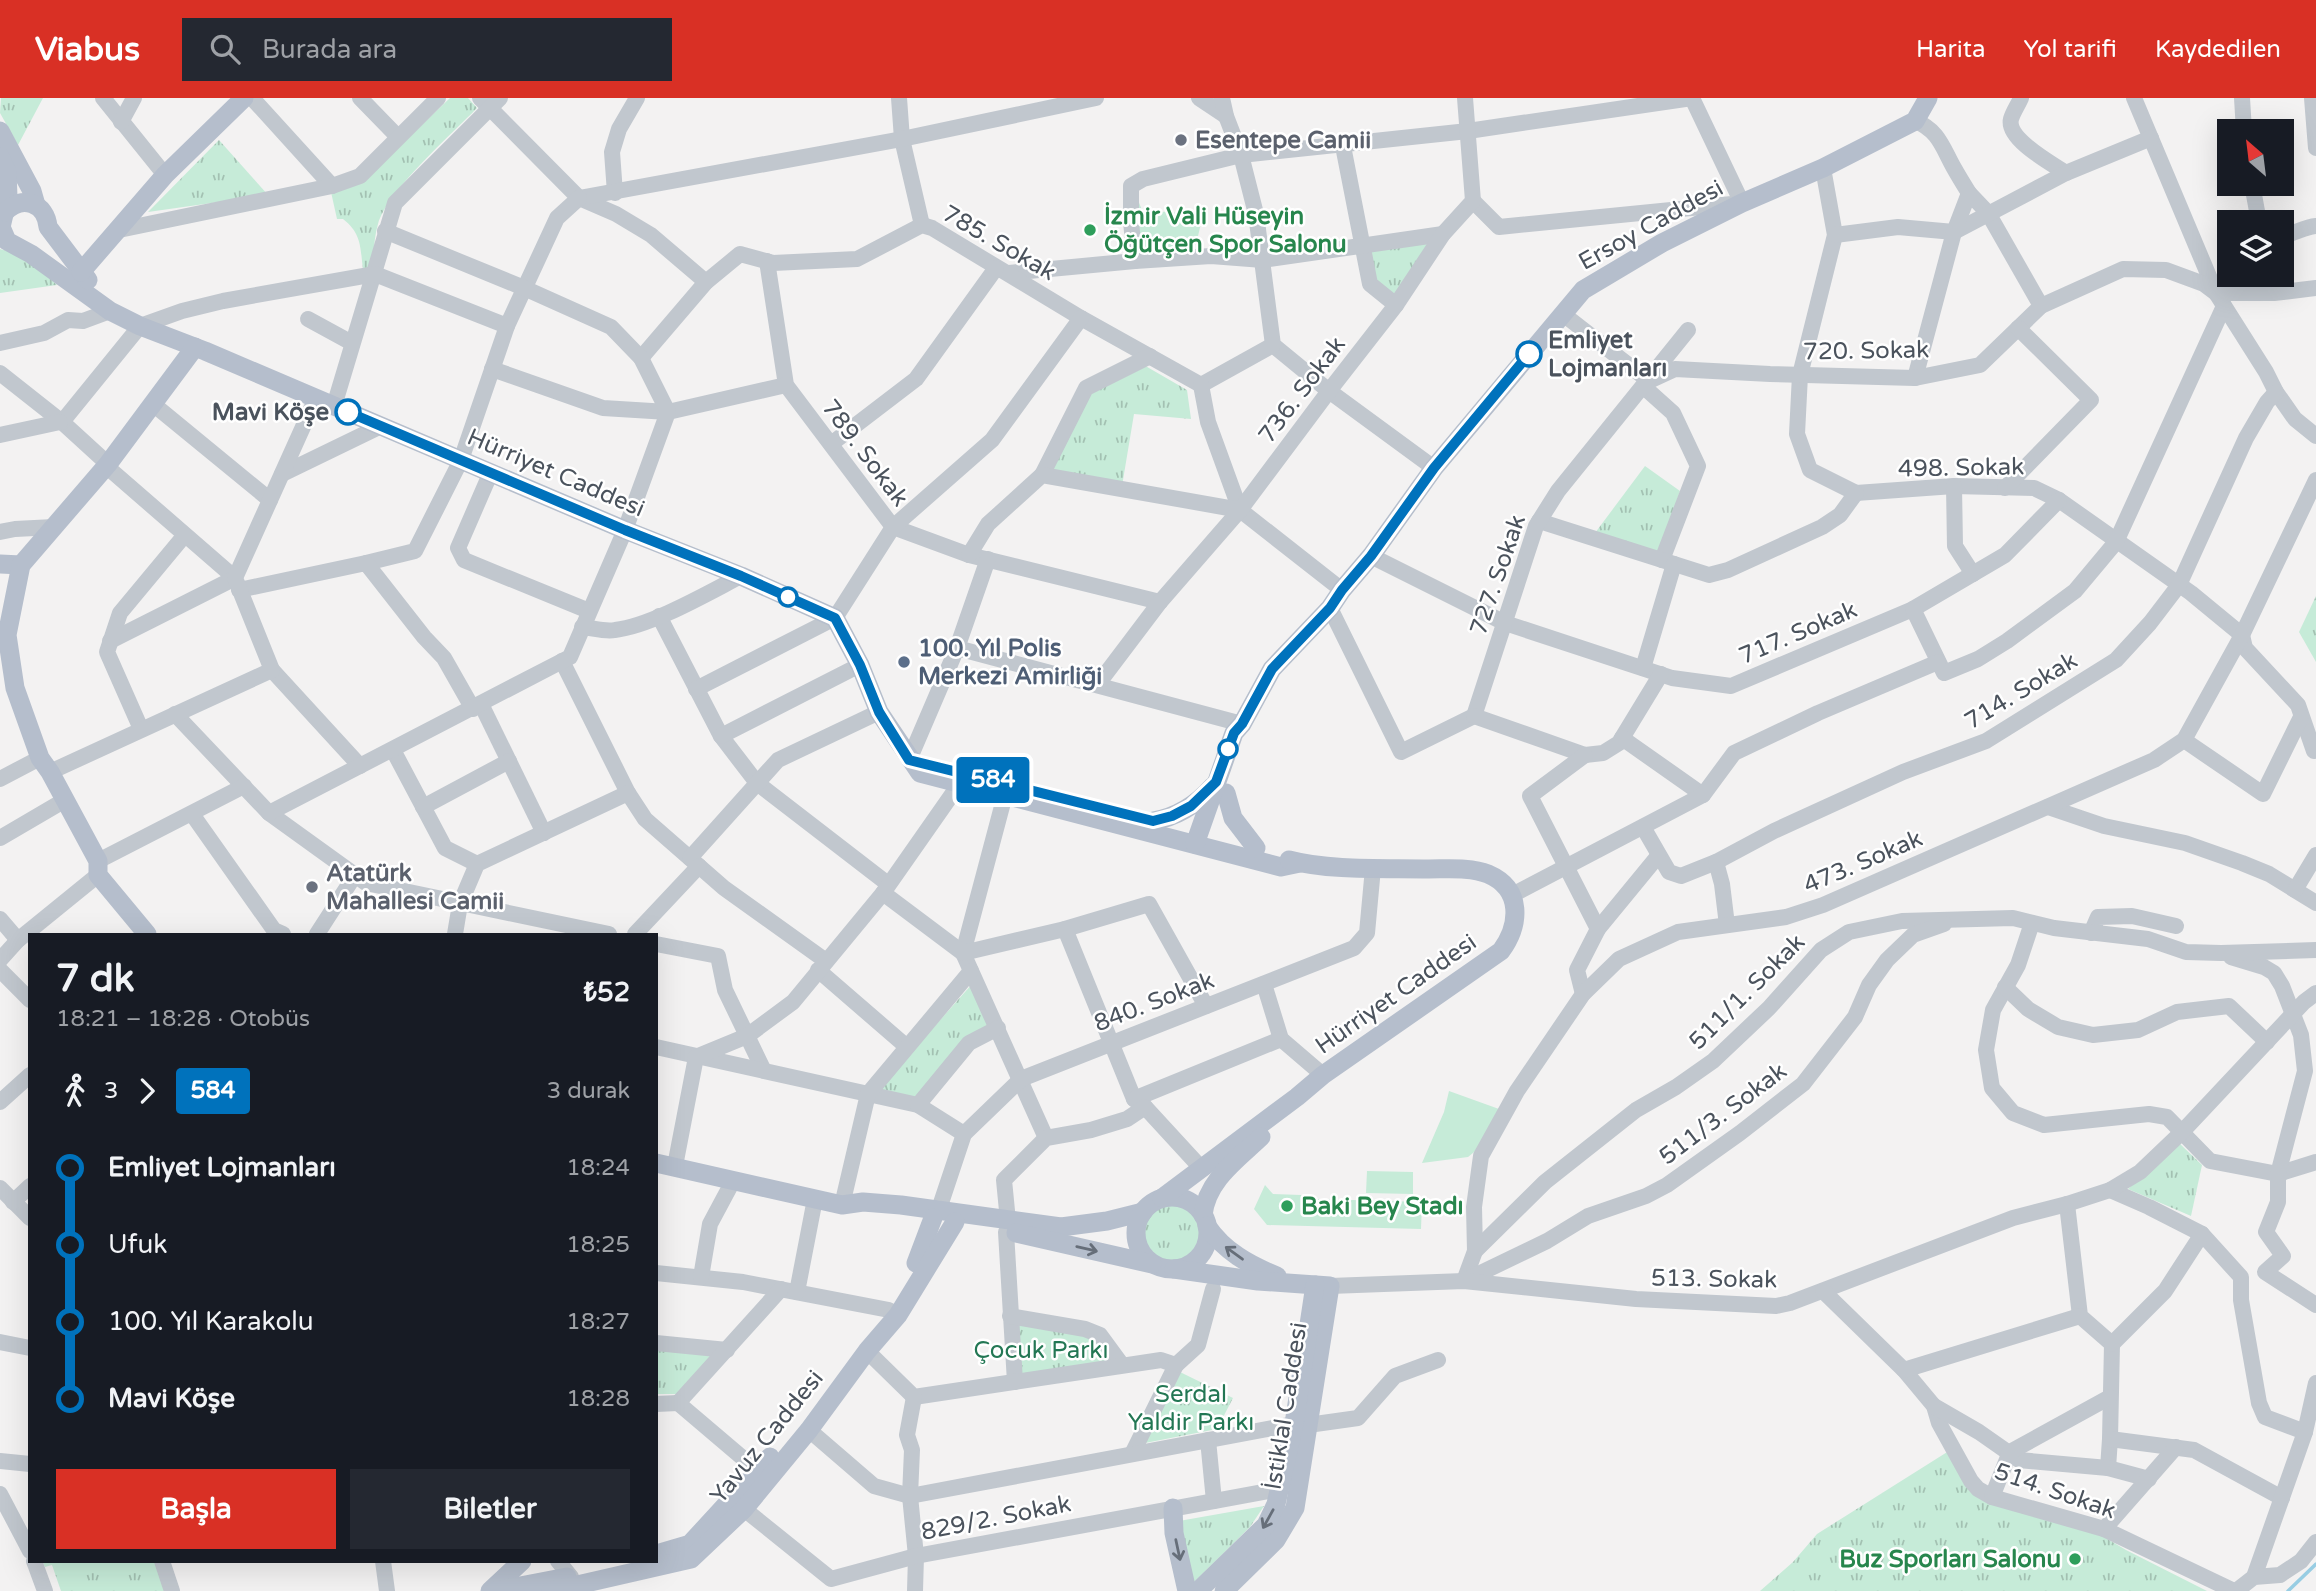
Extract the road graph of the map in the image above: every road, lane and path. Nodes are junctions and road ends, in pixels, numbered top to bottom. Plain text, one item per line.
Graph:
1 (103, 98) edge
2 (134, 98) edge
3 (244, 98) edge
4 (252, 98) edge
5 (360, 98) edge
6 (438, 98) edge
7 (637, 98) edge
8 (899, 98) edge
9 (1096, 98) edge
10 (1199, 98) edge
11 (1222, 98) edge
12 (1465, 98) edge
13 (1692, 98) edge
14 (1928, 98) edge
15 (2021, 98) edge
16 (2134, 98) edge
17 (2242, 98) edge
18 (2312, 98) edge
19 (490, 102) edge
20 (1633, 102) edge
21 (1226, 116) junction
22 (2243, 119) edge
23 (1915, 121) junction
24 (121, 122) junction
25 (0, 131) edge
26 (1468, 131) junction
27 (397, 136) junction
28 (2151, 138) junction
29 (902, 139) junction
30 (1343, 146) junction
31 (2316, 148) edge
32 (1241, 155) junction
33 (0, 157) edge
34 (1823, 167) junction
35 (2066, 173) junction
36 (165, 175) junction
37 (332, 186) junction
38 (615, 193) junction
39 (1969, 193) junction
40 (579, 198) junction
41 (1473, 201) junction
42 (1742, 203) junction
43 (36, 205) junction
44 (1988, 213) junction
45 (2, 216) edge
46 (922, 225) junction
47 (2316, 226) edge
48 (48, 227) junction
49 (119, 230) junction
50 (385, 232) junction
51 (1954, 232) junction
52 (1443, 234) junction
53 (2294, 234) edge
54 (1835, 235) junction
55 (1361, 245) junction
56 (11, 246) edge
57 (1263, 260) junction
58 (767, 261) junction
59 (1135, 261) junction
60 (1002, 270) junction
61 (81, 272) junction
62 (375, 274) junction
63 (706, 282) junction
64 (524, 288) junction
65 (2316, 288) edge
66 (2220, 299) junction
67 (1396, 305) junction
68 (2041, 306) junction
69 (110, 311) junction
70 (1563, 314) junction
71 (1081, 318) junction
72 (308, 319) dead end
73 (140, 326) junction
74 (507, 326) junction
75 (2018, 328) junction
76 (1688, 330) dead end
77 (352, 342) junction
78 (0, 343) edge
79 (1273, 345) junction
80 (195, 347) junction
81 (1150, 356) junction
82 (641, 358) junction
83 (492, 369) junction
84 (0, 373) edge
85 (1800, 375) junction
86 (1915, 377) junction
87 (1646, 384) junction
88 (786, 385) junction
89 (1201, 385) junction
90 (1329, 391) junction
91 (2276, 392) junction
92 (325, 402) junction
93 (153, 404) junction
94 (668, 412) junction
95 (61, 422) junction
96 (381, 426) junction
97 (0, 435) edge
98 (2316, 436) edge
99 (831, 444) junction
100 (461, 460) junction
101 (107, 465) junction
102 (1434, 468) junction
103 (491, 472) junction
104 (282, 474) junction
105 (1042, 475) junction
106 (2316, 481) edge
107 (1954, 486) junction
108 (2005, 488) junction
109 (1856, 494) junction
110 (270, 500) junction
111 (2059, 500) junction
112 (1240, 510) junction
113 (1539, 521) junction
114 (54, 527) junction
115 (892, 527) junction
116 (625, 530) junction
117 (0, 532) edge
118 (184, 536) junction
119 (2116, 542) junction
120 (969, 555) junction
121 (1371, 556) junction
122 (988, 559) junction
123 (1668, 562) junction
124 (366, 563) junction
125 (0, 564) edge
126 (21, 565) junction
127 (1973, 574) junction
128 (741, 576) junction
129 (237, 584) junction
130 (2179, 585) junction
131 (1342, 590) junction
132 (1160, 601) junction
133 (1330, 608) junction
134 (1913, 609) junction
135 (589, 611) junction
136 (659, 616) junction
137 (835, 618) junction
138 (1505, 623) junction
139 (582, 627) junction
140 (2242, 635) junction
141 (110, 641) junction
142 (957, 648) junction
143 (562, 661) junction
144 (860, 665) junction
145 (1941, 667) junction
146 (1643, 668) junction
147 (272, 670) junction
148 (1661, 674) junction
149 (1098, 684) junction
150 (696, 689) junction
151 (477, 706) junction
152 (879, 712) junction
153 (175, 714) junction
154 (1474, 716) junction
155 (2301, 717) junction
156 (1242, 724) junction
157 (141, 729) junction
158 (721, 736) junction
159 (1622, 738) junction
160 (2184, 740) junction
161 (393, 750) junction
162 (2314, 751) dead end
163 (1585, 755) junction
164 (909, 760) junction
165 (509, 761) junction
166 (45, 765) junction
167 (360, 766) junction
168 (0, 779) edge
169 (757, 783) junction
170 (960, 783) junction
171 (244, 786) junction
172 (1221, 788) junction
173 (628, 793) junction
174 (1005, 795) junction
175 (1703, 795) junction
176 (65, 800) junction
177 (423, 807) junction
178 (2048, 807) junction
179 (269, 813) junction
180 (192, 814) junction
181 (1153, 821) junction
182 (1643, 827) junction
183 (544, 833) junction
184 (0, 838) edge
185 (1203, 840) junction
186 (1256, 848) junction
187 (2316, 855) edge
188 (1658, 856) junction
189 (694, 862) junction
190 (1716, 862) junction
191 (1300, 863) junction
192 (477, 864) junction
193 (1568, 867) junction
194 (98, 868) junction
195 (1373, 868) junction
196 (355, 874) junction
197 (885, 888) junction
198 (2295, 890) junction
199 (1512, 895) junction
200 (2316, 903) edge
201 (460, 904) junction
202 (0, 919) edge
203 (1956, 920) junction
204 (2032, 922) junction
205 (1727, 925) junction
206 (2176, 926) dead end
207 (1065, 929) junction
208 (1598, 929) junction
209 (146, 933) edge
210 (281, 933) edge
211 (318, 933) edge
212 (455, 933) edge
213 (598, 933) edge
214 (636, 933) edge
215 (2091, 933) junction
216 (19, 940) junction
217 (658, 944) edge
218 (2316, 950) edge
219 (963, 953) junction
220 (2221, 953) junction
221 (0, 960) edge
222 (822, 965) junction
223 (0, 970) edge
224 (971, 971) junction
225 (1264, 984) junction
226 (2005, 988) junction
227 (2316, 993) edge
228 (1583, 994) junction
229 (28, 998) edge
230 (1206, 1006) junction
231 (2293, 1016) junction
232 (998, 1028) junction
233 (747, 1036) junction
234 (1281, 1039) junction
235 (2267, 1042) junction
236 (1111, 1044) junction
237 (907, 1047) junction
238 (658, 1048) edge
239 (696, 1057) junction
240 (764, 1072) junction
241 (1323, 1075) junction
242 (28, 1078) edge
243 (1021, 1079) junction
244 (868, 1094) junction
245 (1297, 1097) junction
246 (0, 1102) edge
247 (1140, 1103) junction
248 (918, 1105) junction
249 (2182, 1132) junction
250 (964, 1135) junction
251 (1046, 1138) junction
252 (2316, 1162) edge
253 (666, 1165) edge
254 (1202, 1169) junction
255 (2278, 1174) junction
256 (733, 1181) junction
257 (0, 1188) edge
258 (28, 1188) edge
259 (2110, 1190) junction
260 (1162, 1198) junction
261 (815, 1199) junction
262 (13, 1202) junction
263 (2067, 1204) junction
264 (842, 1205) junction
265 (1143, 1212) junction
266 (28, 1216) edge
267 (946, 1217) junction
268 (1205, 1221) junction
269 (1015, 1228) junction
270 (2202, 1234) junction
271 (1475, 1251) junction
272 (1152, 1264) junction
273 (1174, 1269) junction
274 (2265, 1272) junction
275 (658, 1273) edge
276 (2241, 1277) junction
277 (701, 1278) junction
278 (1464, 1281) junction
279 (1323, 1285) junction
280 (1213, 1289) dead end
281 (789, 1291) junction
282 (1823, 1291) junction
283 (2316, 1304) edge
284 (889, 1310) junction
285 (1010, 1316) junction
286 (2080, 1316) junction
287 (0, 1342) edge
288 (658, 1343) edge
289 (2112, 1344) junction
290 (28, 1348) edge
291 (727, 1350) junction
292 (867, 1352) junction
293 (1438, 1360) dead end
294 (1168, 1362) junction
295 (1122, 1366) junction
296 (1904, 1370) junction
297 (1015, 1382) junction
298 (2316, 1383) edge
299 (914, 1397) junction
300 (2110, 1397) junction
301 (678, 1403) junction
302 (658, 1404) edge
303 (1934, 1406) junction
304 (1301, 1424) junction
305 (809, 1430) junction
306 (2305, 1432) junction
307 (2110, 1439) junction
308 (1208, 1440) junction
309 (2176, 1447) junction
310 (2010, 1452) junction
311 (1132, 1454) junction
312 (0, 1461) edge
313 (28, 1464) edge
314 (2108, 1468) junction
315 (758, 1471) junction
316 (2149, 1479) junction
317 (1280, 1489) junction
318 (0, 1494) edge
319 (910, 1496) junction
320 (1992, 1497) junction
321 (2282, 1498) junction
322 (1214, 1501) junction
323 (1173, 1508) junction
324 (744, 1509) junction
325 (2104, 1529) junction
326 (2316, 1542) edge
327 (28, 1547) edge
328 (658, 1552) edge
329 (916, 1556) junction
330 (35, 1563) edge
331 (163, 1563) edge
332 (383, 1563) edge
333 (520, 1563) edge
334 (560, 1563) edge
335 (623, 1563) edge
336 (2254, 1577) junction
337 (573, 1581) junction
338 (45, 1591) edge
339 (172, 1591) edge
340 (387, 1591) edge
341 (493, 1591) edge
342 (551, 1591) edge
343 (915, 1591) edge
344 (1187, 1591) edge
345 (1198, 1591) edge
346 (1224, 1591) edge
347 (2234, 1591) edge

1 - 24 street
2 - 24 street
3 - 36 main road
4 - 37 street
5 - 27 street
6 - 27 street
7 - 38 street
8 - 29 street
9 - 29 street
10 - 21 street
11 - 21 street
12 - 26 street
13 - 20 street
13 - 42 street
14 - 23 main road
15 - 35 street
16 - 28 street
17 - 22 street
18 - 31 street
19 - 40 street
19 - 50 street
20 - 26 street
21 - 32 street
23 - 34 main road, Ersoy Caddesi
23 - 39 street
24 - 36 street
25 - 43 main road, Hürriyet Caddesi
26 - 30 street
26 - 41 street
27 - 37 street
28 - 35 street
28 - 66 street
29 - 38 street
29 - 46 street
30 - 32 street
30 - 55 street
32 - 57 street
32 - 59 street
33 - 45 main road
34 - 42 main road, Ersoy Caddesi
34 - 54 street
35 - 44 street
36 - 49 main road
37 - 49 street
38 - 40 street
39 - 44 street
39 - 51 street
40 - 63 street
40 - 64 street
41 - 42 street
41 - 52 street, 736. Sokak
42 - 70 main road, Ersoy Caddesi
43 - 45 main road
43 - 48 main road, Hürriyet Caddesi
44 - 51 street
44 - 68 street
45 - 56 main road
46 - 58 street, 785. Sokak
46 - 60 street, 785. Sokak
47 - 53 street
48 - 56 main road
48 - 61 main road, Hürriyet Caddesi
49 - 61 main road
50 - 62 street
50 - 64 street
51 - 54 street
51 - 86 street
52 - 55 street
52 - 67 street, 736. Sokak
54 - 85 street
55 - 57 street
55 - 67 street
56 - 69 main road, Hürriyet Caddesi
57 - 59 street
57 - 79 street
58 - 63 street, 785. Sokak
58 - 88 street, 789. Sokak
59 - 60 street
60 - 71 street, 785. Sokak
60 - 99 street
61 - 69 main road, Hürriyet Caddesi
62 - 73 street
62 - 74 street
62 - 77 street
63 - 82 street, 785. Sokak
64 - 74 street
64 - 82 street
65 - 66 street
66 - 68 street, 720. Sokak
66 - 91 street
66 - 119 street
67 - 90 street, 736. Sokak
68 - 75 street, 720. Sokak
69 - 73 main road, Hürriyet Caddesi
69 - 78 street
70 - 87 street
70 - 102 main road, Ersoy Caddesi
71 - 81 street, 785. Sokak
71 - 115 street
72 - 77 street
73 - 80 main road, Hürriyet Caddesi
73 - 95 street
74 - 83 street
75 - 86 street, 720. Sokak
75 - 108 street
76 - 87 street, 727. Sokak
77 - 92 street
79 - 89 street
79 - 90 street
80 - 92 main road, Hürriyet Caddesi
80 - 93 main road
81 - 89 street, 785. Sokak
81 - 105 street
82 - 94 street
83 - 94 street
83 - 100 street
84 - 95 street
85 - 86 street, 720. Sokak
85 - 87 street, 720. Sokak
85 - 109 street
87 - 113 street, 727. Sokak
87 - 123 street
88 - 94 street
88 - 99 street, 789. Sokak
89 - 112 street
90 - 102 street
90 - 112 street, 736. Sokak
91 - 98 street
91 - 130 street, 714. Sokak
92 - 96 main road, Hürriyet Caddesi
92 - 104 street
93 - 101 main road
93 - 110 street
94 - 116 street
95 - 97 street
95 - 101 street
96 - 100 main road, Hürriyet Caddesi
96 - 104 street
99 - 115 street, 789. Sokak
100 - 103 main road, Hürriyet Caddesi
100 - 124 street
101 - 114 main road
101 - 118 street
102 - 121 main road, Ersoy Caddesi
103 - 116 main road, Hürriyet Caddesi
103 - 135 street
104 - 110 street
105 - 112 street
105 - 120 street
106 - 140 street, 473. Sokak
107 - 108 street, 498. Sokak
107 - 109 street, 498. Sokak
107 - 127 street
108 - 111 street, 498. Sokak
109 - 123 street
110 - 129 street
111 - 119 street, 498. Sokak
111 - 127 street, 717. Sokak
112 - 131 street
112 - 132 street, 736. Sokak
113 - 123 street
113 - 138 street, 727. Sokak
114 - 117 street
114 - 126 main road
115 - 120 street, 789. Sokak
115 - 137 street
116 - 128 main road, Hürriyet Caddesi
116 - 135 street
118 - 129 street
118 - 141 street
119 - 130 street, 498. Sokak
119 - 145 street
120 - 122 street, 789. Sokak
121 - 131 main road, Ersoy Caddesi
121 - 138 street, 717. Sokak
122 - 132 street, 789. Sokak
122 - 142 street
123 - 146 street
124 - 129 street
124 - 151 street
125 - 126 main road
126 - 166 main road
127 - 134 street, 717. Sokak
128 - 136 street
128 - 137 main road, Hürriyet Caddesi
129 - 141 street
129 - 147 street
130 - 140 street, 498. Sokak
130 - 190 street, 714. Sokak
131 - 133 main road, Ersoy Caddesi
132 - 149 street, 736. Sokak
133 - 154 street
133 - 156 main road, Ersoy Caddesi
134 - 145 street
134 - 148 street, 717. Sokak
135 - 139 street
136 - 139 street
136 - 150 street
137 - 144 main road
137 - 150 street
138 - 146 street, 717. Sokak
138 - 154 street, 727. Sokak
139 - 143 street
140 - 155 street, 498. Sokak
140 - 160 street, 473. Sokak
141 - 157 street
142 - 149 street
142 - 164 street
143 - 151 street
143 - 173 street
144 - 152 main road
144 - 158 street
145 - 175 street
146 - 148 street, 717. Sokak
147 - 153 street
147 - 167 street
148 - 159 street
149 - 156 street
150 - 158 street
151 - 161 street
151 - 165 street
152 - 164 main road
152 - 169 street
153 - 157 street
153 - 171 street
154 - 163 street
155 - 160 street
155 - 162 street, 498. Sokak
156 - 172 main road, Ersoy Caddesi
157 - 166 street
158 - 169 street
159 - 163 street
159 - 175 street
160 - 178 street, 473. Sokak
161 - 167 street
161 - 177 street
163 - 193 street
164 - 170 main road
164 - 181 main road
165 - 177 street
165 - 183 street
166 - 168 street
166 - 176 main road
167 - 179 street
169 - 189 street
169 - 197 street
170 - 174 main road
170 - 197 street
171 - 179 street
171 - 180 street
172 - 181 main road, Ersoy Caddesi
172 - 185 main road, Ersoy Caddesi
172 - 186 main road
173 - 183 street
173 - 189 street
174 - 185 main road
174 - 219 street
175 - 182 street
176 - 184 street
176 - 194 main road
177 - 192 street
178 - 198 street
178 - 205 street, 473. Sokak
179 - 196 street
180 - 194 street
180 - 210 street
181 - 185 main road
182 - 188 street, 714. Sokak
182 - 193 street
183 - 192 street
185 - 186 main road
185 - 191 main road
186 - 191 main road
187 - 198 street
188 - 190 street, 714. Sokak
188 - 208 street
189 - 214 street
189 - 222 street
190 - 205 street
191 - 195 main road
192 - 201 street
193 - 199 street
193 - 208 street
194 - 209 main road
194 - 216 street
195 - 199 main road
195 - 225 street, 840. Sokak
196 - 201 street
196 - 211 street
197 - 219 street
197 - 222 street
198 - 200 street
199 - 241 main road, Hürriyet Caddesi
201 - 212 street
201 - 213 street
202 - 216 street
203 - 204 street, 511/1. Sokak
203 - 271 street, 511/1. Sokak
203 - 278 street, 511/3. Sokak
204 - 215 street, 511/1. Sokak
204 - 226 street
205 - 228 street, 473. Sokak
206 - 215 street
207 - 219 street
207 - 230 street
207 - 236 street
208 - 228 street
215 - 220 street, 511/1. Sokak
216 - 221 street
217 - 233 street
218 - 220 street, 511/1. Sokak
219 - 224 street
220 - 231 street
222 - 233 street
222 - 237 street
223 - 229 street
224 - 232 street
224 - 237 street
225 - 230 street, 840. Sokak
225 - 234 street
226 - 235 street
226 - 249 street
227 - 231 street, 513. Sokak
228 - 271 street, 473. Sokak
230 - 236 street, 840. Sokak
231 - 235 street, 513. Sokak
231 - 255 street
232 - 243 street
232 - 248 street
233 - 239 street
233 - 240 street
234 - 241 street
234 - 247 street
235 - 249 street, 513. Sokak
236 - 243 street, 840. Sokak
236 - 247 street
237 - 244 street
238 - 239 street
239 - 240 street
239 - 253 street
240 - 244 street
241 - 245 main road, Hürriyet Caddesi
242 - 246 street
243 - 250 street, 840. Sokak
243 - 251 street
244 - 248 street
244 - 264 street
245 - 254 main road
245 - 268 main road
247 - 251 street
247 - 254 street
248 - 250 street
249 - 255 street
249 - 259 street, 513. Sokak
250 - 267 street, 840. Sokak
251 - 269 street
252 - 255 street
253 - 256 main road
254 - 260 main road
255 - 274 street
256 - 261 main road
256 - 277 street
257 - 262 street
258 - 262 street
259 - 263 street, 513. Sokak
259 - 270 street
260 - 265 main road
260 - 268 main road
261 - 264 main road
261 - 281 street
262 - 266 street
263 - 282 street, 513. Sokak
263 - 286 street
264 - 267 main road
265 - 269 main road
265 - 272 main road
267 - 269 main road
267 - 284 main road, Yavuz Caddesi
267 - 292 main road, Yavuz Caddesi
268 - 273 main road
279 -> 268 main road
269 -> 272 main road
269 - 285 street
270 - 276 street
270 - 289 street
271 - 278 street, 473. Sokak
272 - 273 main road
273 - 279 main road
274 - 276 street
274 - 283 street
275 - 277 street
276 - 306 street
277 - 281 street
278 - 279 street, 513. Sokak
278 - 282 street, 513. Sokak
279 - 304 main road, İstiklal Caddesi
280 - 294 street
281 - 284 street
281 - 291 street
282 - 296 street, 514. Sokak
284 - 315 main road, Yavuz Caddesi
285 - 295 street
285 - 297 street
286 - 289 street
286 - 296 street
287 - 290 street
288 - 291 street
289 - 300 street
291 - 301 street
292 - 299 street
292 - 305 main road, Yavuz Caddesi
293 - 304 street
294 - 295 street
294 - 311 street
295 - 297 street
296 - 303 street, 514. Sokak
297 - 299 street
298 - 306 street
299 - 319 street
300 - 307 street
300 - 310 street
301 - 302 street
301 - 315 street
303 - 310 street
303 - 320 street, 514. Sokak
304 - 308 street
304 - 317 main road, İstiklal Caddesi
304 - 346 main road, İstiklal Caddesi
305 - 319 street
305 - 324 main road, Yavuz Caddesi
306 - 321 street
307 - 309 street
307 - 314 street
308 - 311 street
308 - 322 street
309 - 316 street
309 - 321 street
310 - 314 street
310 - 320 street
311 - 319 street
312 - 313 street
314 - 316 street
315 - 328 main road, Yavuz Caddesi
316 - 325 street
317 - 322 street, 829/2. Sokak
317 -> 345 main road, İstiklal Caddesi
318 - 327 street
319 - 329 street
320 - 325 street, 514. Sokak
321 - 336 street
322 - 323 street, 829/2. Sokak
323 - 329 street, 829/2. Sokak
323 -> 344 main road
324 - 329 street, 829/2. Sokak
324 - 337 main road, Yavuz Caddesi
325 - 347 street, 514. Sokak
326 - 336 street
329 - 343 street
330 - 338 street
331 - 339 street
332 - 340 street
333 - 341 main road
334 - 337 street
335 - 337 main road, Yavuz Caddesi
336 - 347 street
337 - 341 main road, Yavuz Caddesi
337 - 342 main road, Yavuz Caddesi

